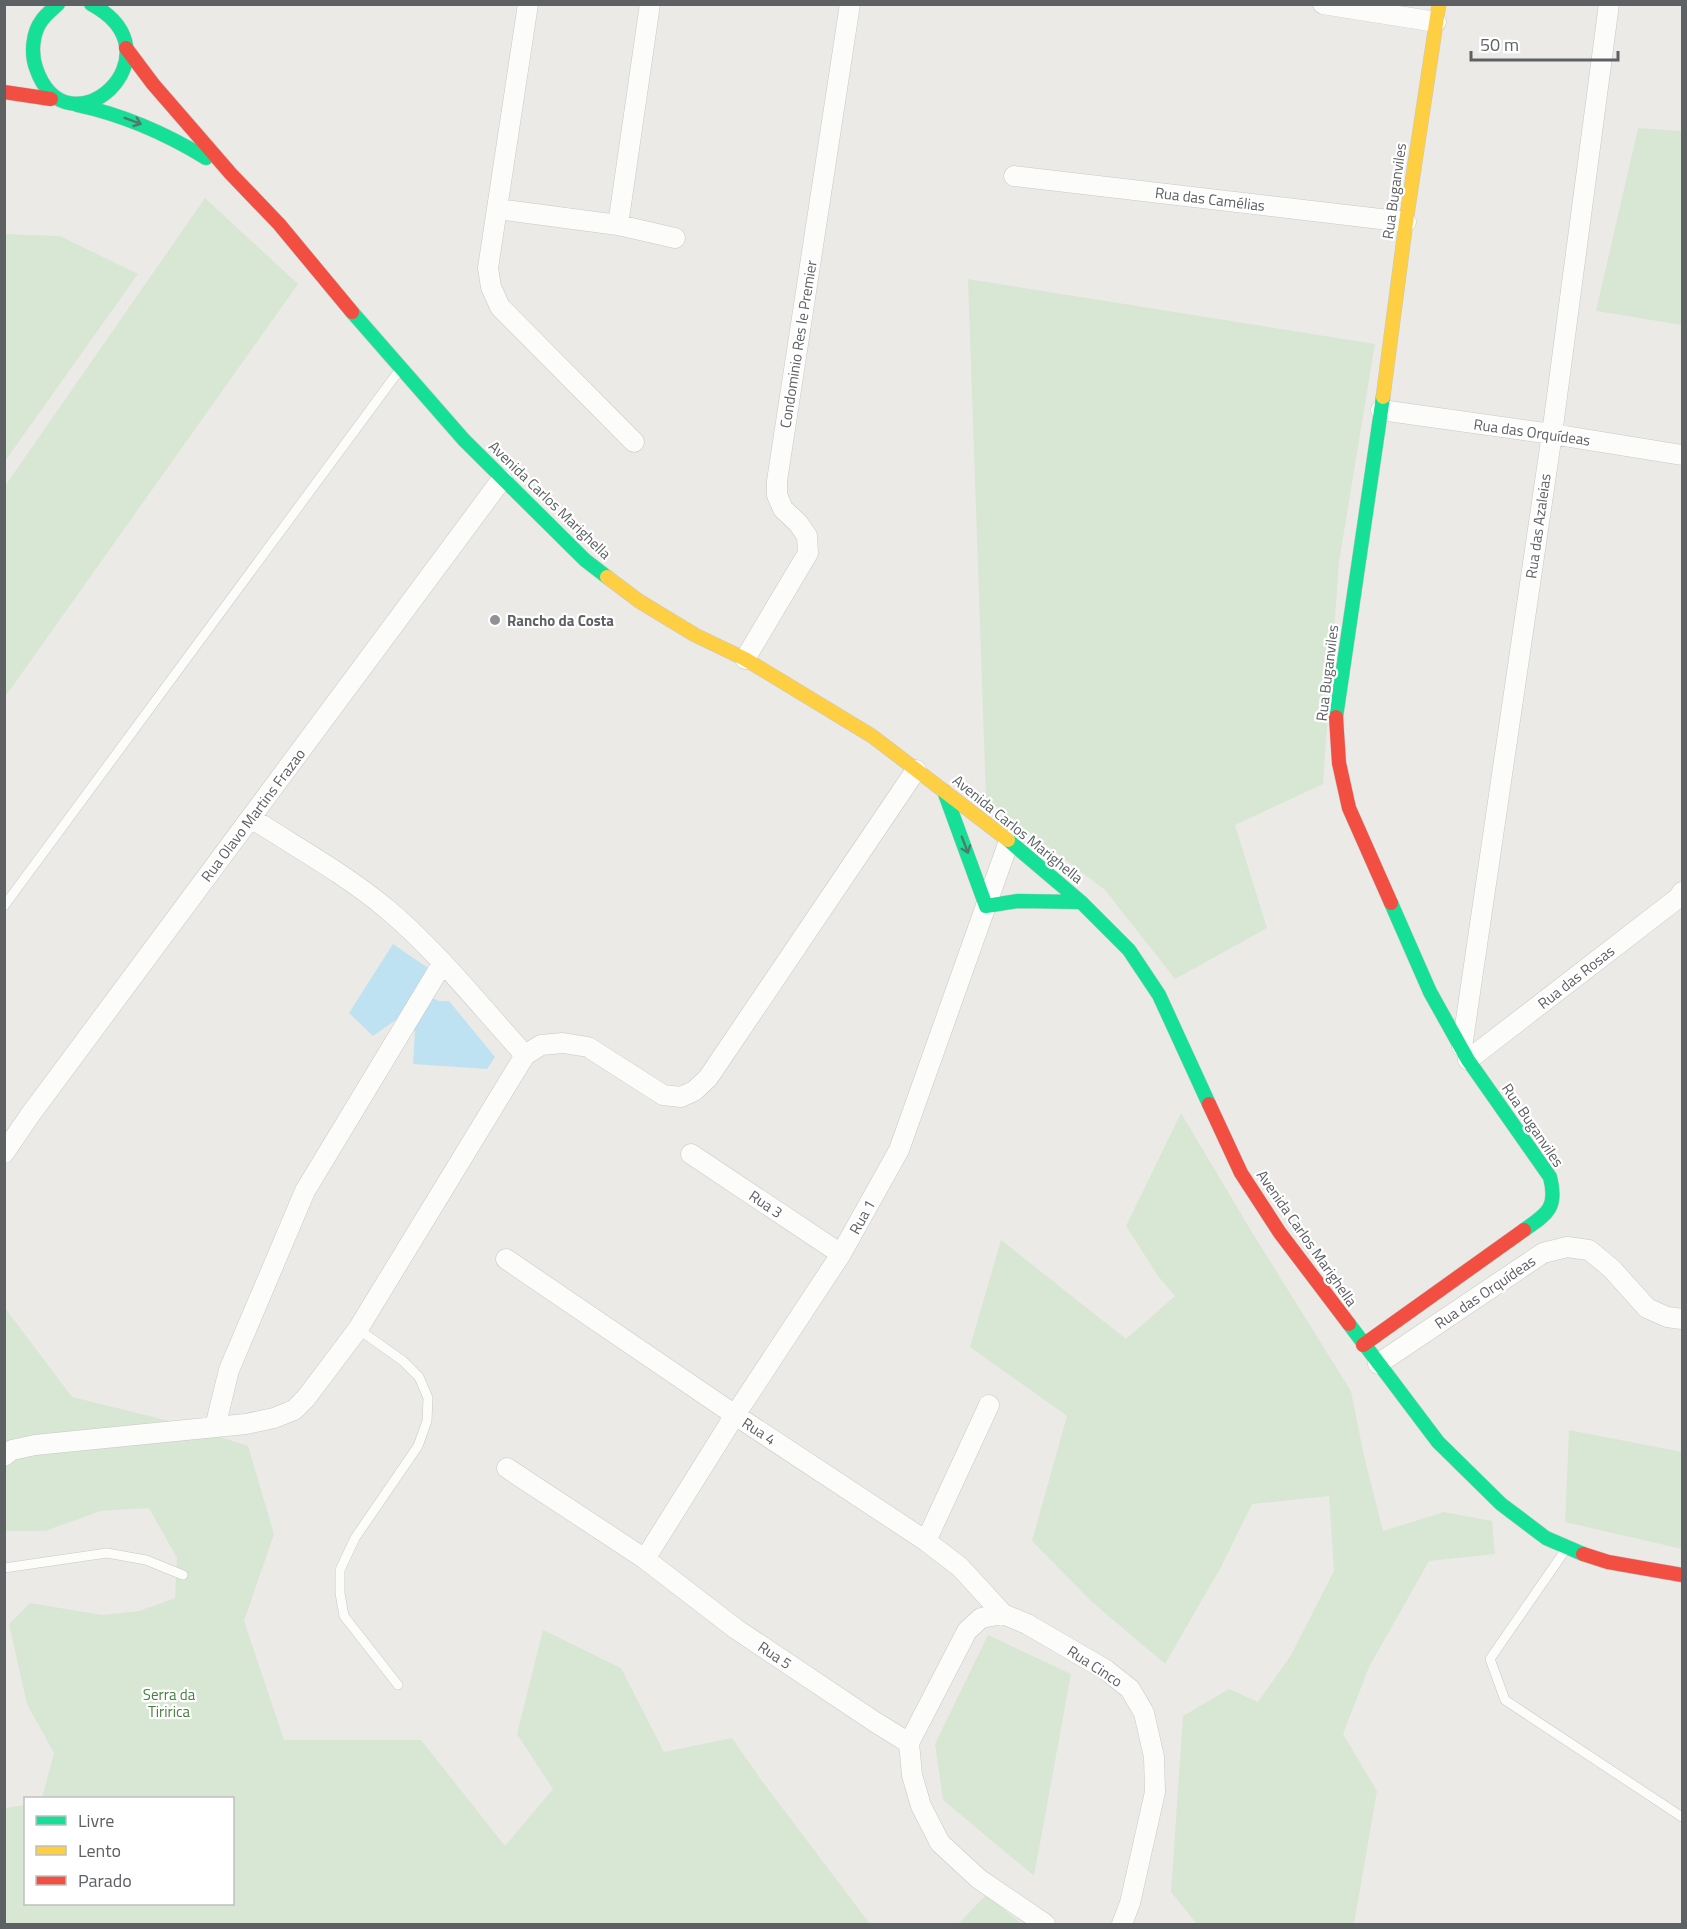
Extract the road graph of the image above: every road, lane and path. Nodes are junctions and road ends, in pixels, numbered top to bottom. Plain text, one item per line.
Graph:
1 (91, 4) edge
2 (528, 4) edge
3 (650, 4) edge
4 (850, 4) edge
5 (1323, 4) edge
6 (1609, 4) edge
7 (48, 8) edge
8 (1437, 13) edge
9 (121, 14) dead end
10 (22, 22) dead end
11 (122, 32) junction
12 (126, 48) junction
13 (4, 92) edge
14 (51, 99) junction
15 (77, 105) junction
16 (231, 174) junction
17 (1014, 176) dead end
18 (497, 209) junction
19 (1406, 222) junction
20 (618, 225) junction
21 (675, 238) dead end
22 (402, 368) junction
23 (1381, 410) junction
24 (1552, 434) junction
25 (634, 442) dead end
26 (1683, 455) edge
27 (502, 479) junction
28 (745, 659) junction
29 (916, 770) junction
30 (943, 791) junction
31 (251, 818) junction
32 (1009, 841) junction
33 (1683, 892) edge
34 (1082, 902) junction
35 (4, 906) edge
36 (986, 906) junction
37 (442, 964) junction
38 (1465, 1054) junction
39 (525, 1055) junction
40 (4, 1153) edge
41 (691, 1154) dead end
42 (841, 1254) junction
43 (506, 1258) dead end
44 (1683, 1319) edge
45 (358, 1329) junction
46 (1363, 1345) junction
47 (1378, 1364) junction
48 (989, 1405) dead end
49 (735, 1415) junction
50 (215, 1427) junction
51 (4, 1456) edge
52 (507, 1468) dead end
53 (926, 1541) junction
54 (1567, 1548) junction
55 (645, 1559) junction
56 (4, 1568) edge
57 (183, 1575) dead end
58 (1683, 1575) edge
59 (1003, 1614) junction
60 (398, 1685) dead end
61 (909, 1743) junction
62 (1682, 1817) edge
63 (1045, 1924) edge
64 (1122, 1924) edge

1 - 11 main road
2 - 18 street
3 - 20 street
4 - 28 street, Condominio Res le Premier
5 - 8 street
6 - 24 street, Rua das Azaleias
7 - 10 main road
7 - 14 main road
8 - 19 main road, Rua Buganviles
9 - 11 main road
11 - 12 main road
12 - 15 main road
12 - 16 main road, Avenida Carlos Marighella
13 - 14 main road, Avenida Carlos Marighella
14 - 15 main road, Avenida Carlos Marighella
15 -> 16 main road, Avenida Carlos Marighella
16 - 22 main road, Avenida Carlos Marighella
17 - 19 street, Rua das Camélias
18 - 20 street
18 - 25 street
19 - 23 main road, Rua Buganviles
20 - 21 street
22 - 27 main road, Avenida Carlos Marighella
22 - 35 lane
23 - 24 street, Rua das Orquídeas
23 - 38 main road, Rua Buganviles
24 - 26 street, Rua das Orquídeas
24 - 38 street, Rua das Azaleias
27 - 28 main road, Avenida Carlos Marighella
27 - 31 street, Rua Olavo Martins Frazao
28 - 29 main road, Avenida Carlos Marighella
29 - 30 main road, Avenida Carlos Marighella
29 - 39 street
30 - 32 main road, Avenida Carlos Marighella
30 -> 36 main road
31 - 37 street
31 - 40 street, Rua Olavo Martins Frazao
32 - 34 main road, Avenida Carlos Marighella
32 - 36 street, Rua 1
33 - 38 street, Rua das Rosas
34 - 36 main road
34 - 46 main road, Avenida Carlos Marighella
36 - 42 street, Rua 1
37 - 39 street
37 - 50 street
38 - 46 main road, Rua Buganviles
39 - 45 street
41 - 42 street, Rua 3
42 - 49 street, Rua 1
43 - 49 street, Rua 4
44 - 47 street, Rua das Orquídeas
45 - 50 street
45 - 60 lane
46 - 47 main road, Avenida Carlos Marighella
47 - 54 main road, Avenida Carlos Marighella
48 - 53 street
49 - 53 street, Rua 4
49 - 55 street, Rua 1
50 - 51 street
52 - 55 street, Rua 5
53 - 59 street, Rua 4
54 - 58 main road, Avenida Carlos Marighella
54 - 62 lane
55 - 61 street, Rua 5
56 - 57 lane
59 - 61 street
59 - 64 street, Rua Cinco
61 - 63 street

